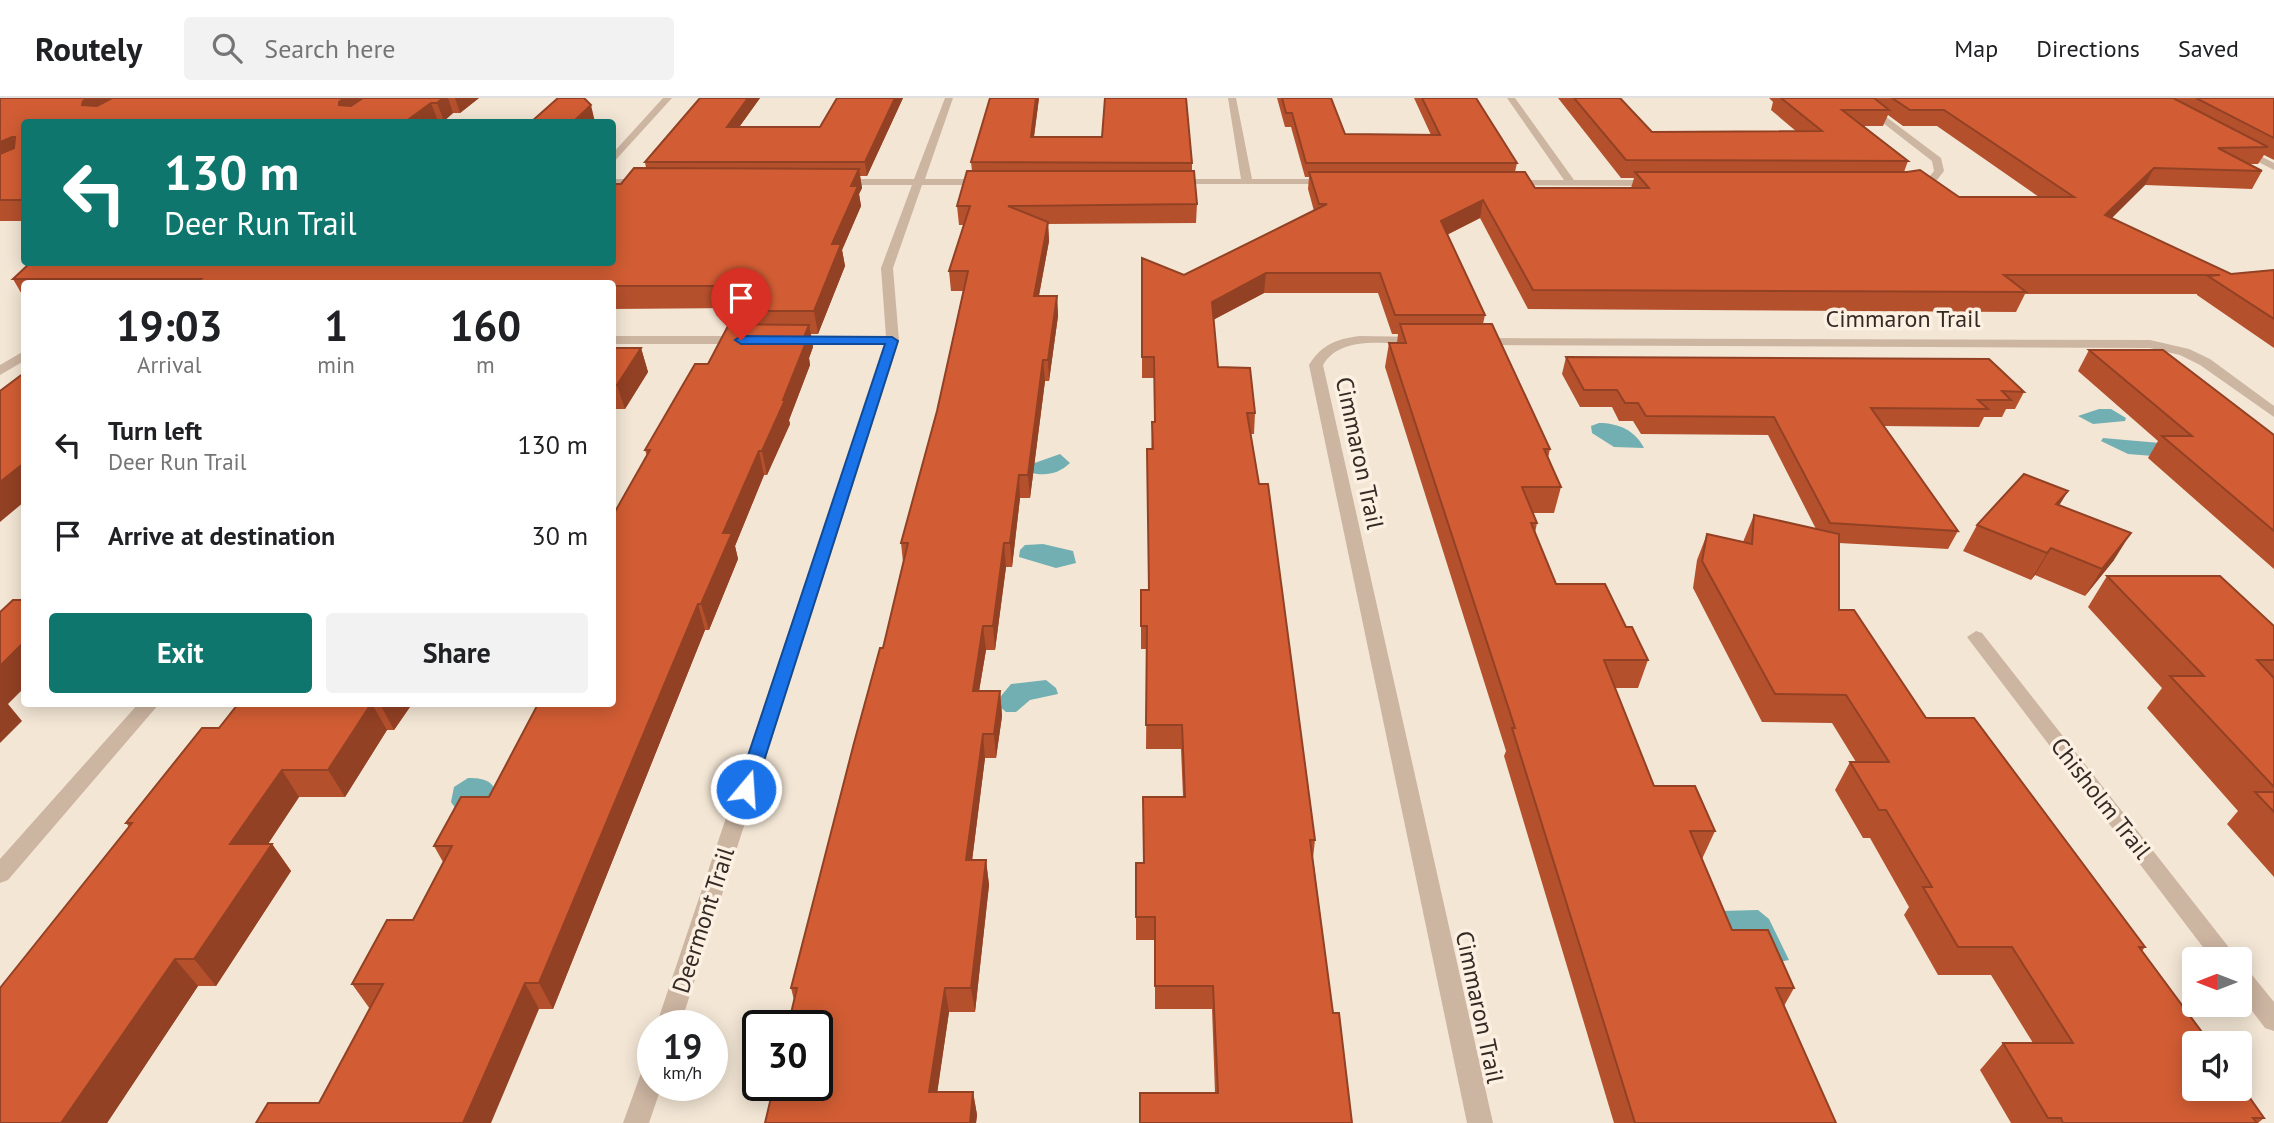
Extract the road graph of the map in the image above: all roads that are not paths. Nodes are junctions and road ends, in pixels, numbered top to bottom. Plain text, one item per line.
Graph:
1 (668, 98) edge
2 (949, 98) edge
3 (1232, 98) edge
4 (1511, 98) edge
5 (1855, 98) edge
6 (2227, 142) edge
7 (616, 156) edge
8 (2274, 167) edge
9 (616, 182) edge
10 (654, 182) edge
11 (821, 182) edge
12 (918, 182) junction
13 (1000, 182) edge
14 (1164, 182) edge
15 (1247, 182) junction
16 (1341, 182) edge
17 (1490, 183) edge
18 (1571, 183) junction
19 (1667, 183) edge
20 (1900, 184) edge
21 (616, 340) edge
22 (892, 341) junction
23 (1430, 342) edge
24 (1456, 342) edge
25 (21, 357) edge
26 (0, 372) edge
27 (2274, 412) edge
28 (1976, 637) dead end
29 (146, 707) edge
30 (0, 874) edge
31 (2217, 947) edge
32 (2252, 992) edge
33 (673, 1010) edge
34 (2274, 1020) edge
35 (643, 1101) edge
36 (636, 1123) edge
37 (1480, 1123) edge

1 - 7 street
2 - 12 street, Deermont Trail
3 - 15 street
4 - 18 street
5 - 20 street
6 - 8 street
9 - 10 street
11 - 12 street
12 - 13 street
12 - 22 street, Deermont Trail
14 - 15 street
15 - 16 street
17 - 18 street
18 - 19 street
21 - 22 street
22 - 33 street, Deermont Trail
23 - 37 street, Cimmaron Trail
24 - 27 street, Cimmaron Trail
25 - 26 street
28 - 31 street, Chisholm Trail
29 - 30 street
32 - 34 street
35 - 36 street

